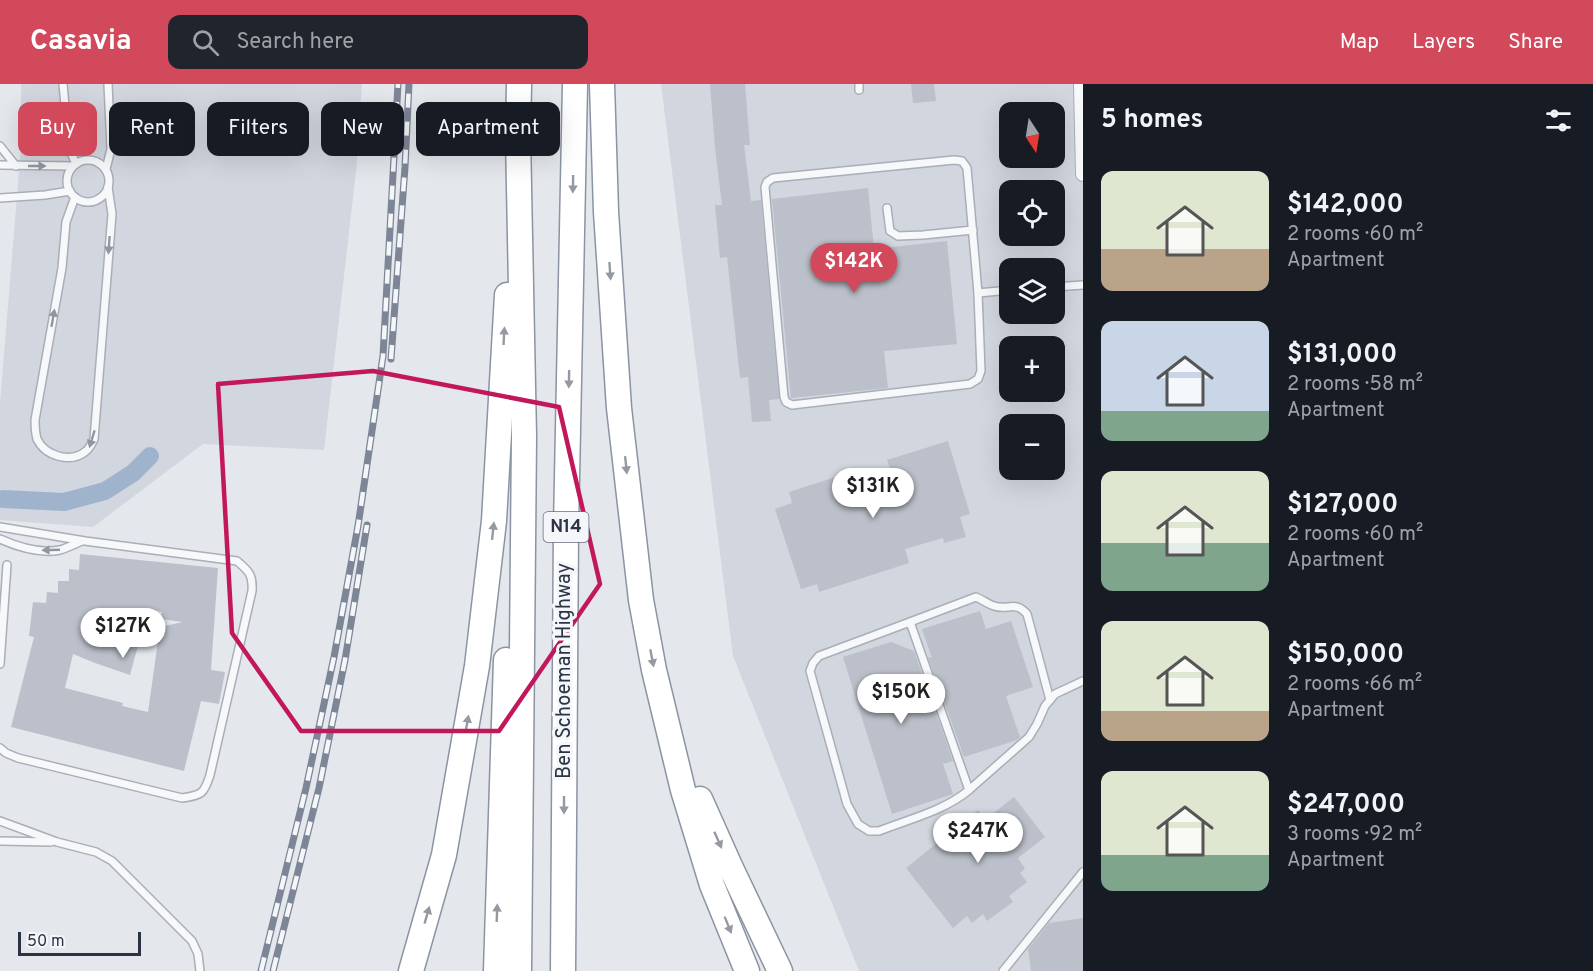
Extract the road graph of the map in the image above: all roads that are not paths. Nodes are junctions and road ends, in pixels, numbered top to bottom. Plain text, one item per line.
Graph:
1 (63, 84) edge
2 (108, 84) edge
3 (519, 84) edge
4 (575, 84) edge
5 (602, 84) edge
6 (1081, 84) edge
7 (519, 102) edge
8 (0, 146) edge
9 (517, 156) edge
10 (518, 156) edge
11 (0, 165) edge
12 (75, 165) junction
13 (16, 166) junction
14 (1083, 167) edge
15 (106, 169) junction
16 (1083, 174) edge
17 (108, 187) junction
18 (73, 194) junction
19 (0, 198) edge
20 (887, 208) dead end
21 (973, 230) junction
22 (1083, 285) edge
23 (1065, 286) edge
24 (999, 291) edge
25 (978, 293) junction
26 (524, 436) junction
27 (0, 527) edge
28 (0, 539) edge
29 (85, 540) junction
30 (7, 565) dead end
31 (910, 622) junction
32 (0, 664) edge
33 (1083, 681) edge
34 (1050, 700) junction
35 (668, 729) junction
36 (0, 748) edge
37 (969, 790) junction
38 (0, 820) edge
39 (0, 841) edge
40 (57, 842) junction
41 (1083, 872) edge
42 (200, 971) edge
43 (411, 971) edge
44 (496, 971) edge
45 (519, 971) edge
46 (563, 971) edge
47 (747, 971) edge
48 (780, 971) edge
49 (1003, 971) edge

1 - 12 lane
2 - 15 lane
3 - 7 highway
4 -> 46 highway, Ben Schoeman Highway / N14
5 -> 35 highway
6 - 14 street
8 - 13 lane
43 -> 9 highway
10 - 26 highway, N14
11 - 13 lane
13 -> 12 lane
12 - 15 lane
12 - 18 lane
14 - 16 street
15 - 17 lane
17 - 18 lane
17 -> 18 lane
18 - 19 lane
20 - 21 lane
21 - 25 lane
21 - 25 lane
22 - 23 lane
24 - 25 lane
44 -> 26 highway
26 - 45 highway, N14
27 - 29 lane
29 -> 28 lane
29 - 36 lane
30 - 32 lane
31 - 34 lane
31 - 37 lane
31 - 37 lane
33 - 34 lane
34 - 37 lane
35 -> 47 highway
35 -> 48 highway
38 - 40 lane
39 - 40 lane
40 - 42 lane
41 - 49 lane

